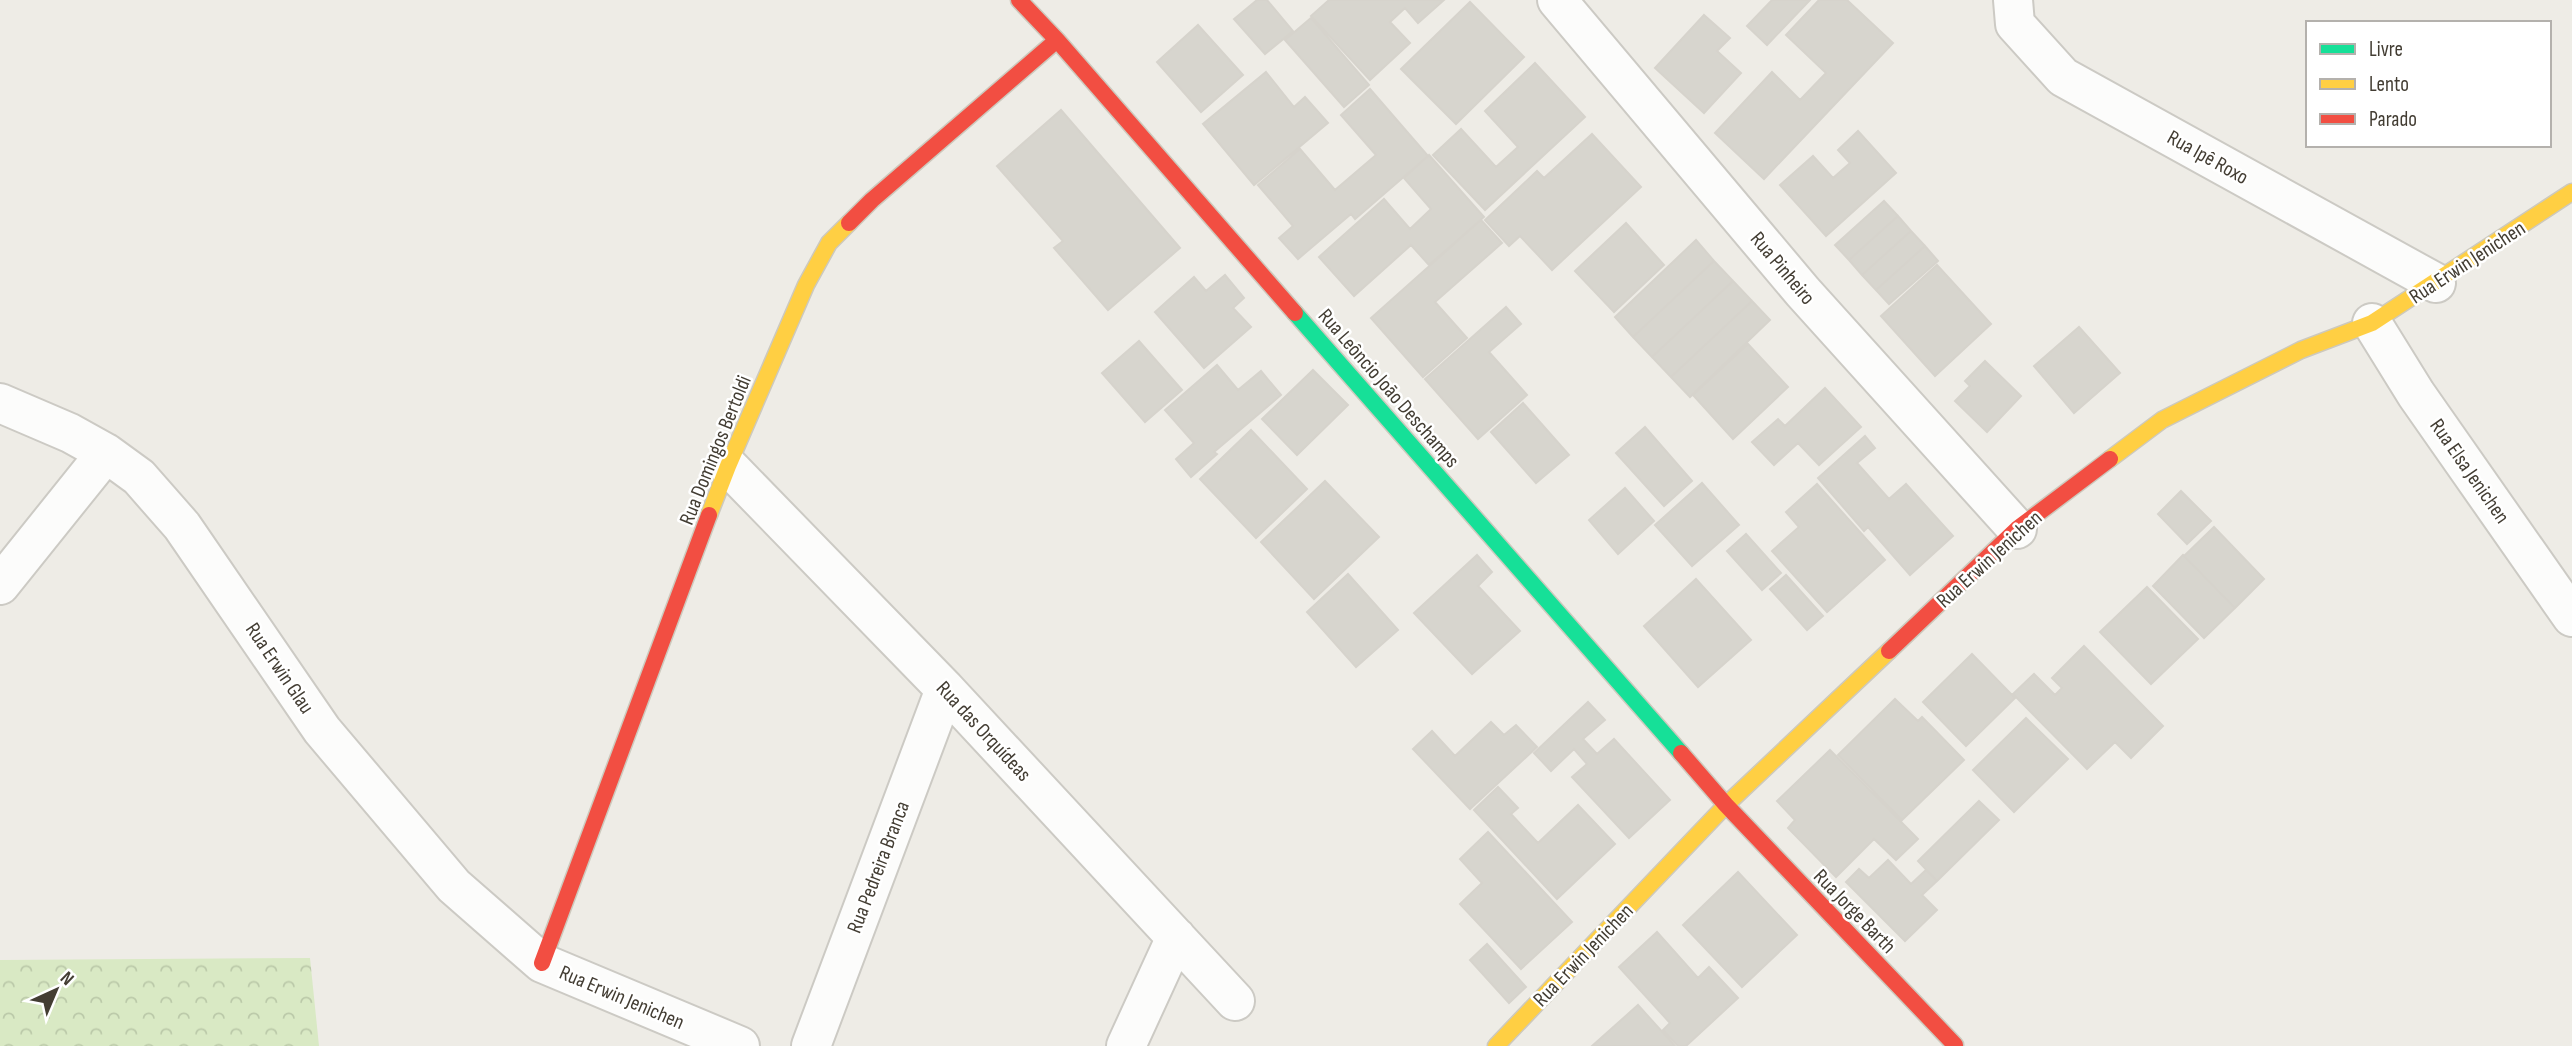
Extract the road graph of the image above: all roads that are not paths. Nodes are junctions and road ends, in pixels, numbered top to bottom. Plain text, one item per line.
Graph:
1 (1018, 0) edge
2 (1557, 0) edge
3 (2013, 0) edge
4 (1058, 40) junction
5 (2572, 192) edge
6 (2436, 283) junction
7 (2372, 323) junction
8 (0, 403) edge
9 (106, 453) junction
10 (728, 466) junction
11 (2017, 529) junction
12 (0, 584) edge
13 (2572, 617) edge
14 (945, 689) junction
15 (1726, 805) junction
16 (1175, 937) junction
17 (542, 963) junction
18 (1235, 1001) dead end
19 (1955, 1045) edge
20 (740, 1046) edge
21 (811, 1046) edge
22 (1126, 1046) edge
23 (1496, 1046) edge

1 - 4 street, Rua Leôncio João Deschamps
2 - 11 street, Rua Pinheiro
3 - 6 street, Rua Ipê Roxo
4 - 10 street, Rua Domingos Bertoldi
4 - 15 street, Rua Leôncio João Deschamps
5 - 6 street, Rua Erwin Jenichen
6 - 7 street, Rua Erwin Jenichen
7 - 11 street, Rua Erwin Jenichen
7 - 13 street, Rua Elsa Jenichen
8 - 9 street, Rua Erwin Glau
9 - 12 street
9 - 17 street, Rua Erwin Glau
10 - 14 street, Rua das Orquídeas
10 - 17 street, Rua Domingos Bertoldi
11 - 15 street, Rua Erwin Jenichen
14 - 16 street, Rua das Orquídeas
14 - 21 street, Rua Pedreira Branca
15 - 19 street, Rua Jorge Barth
15 - 23 street, Rua Erwin Jenichen
16 - 18 street, Rua das Orquídeas
16 - 22 street
17 - 20 street, Rua Erwin Jenichen

